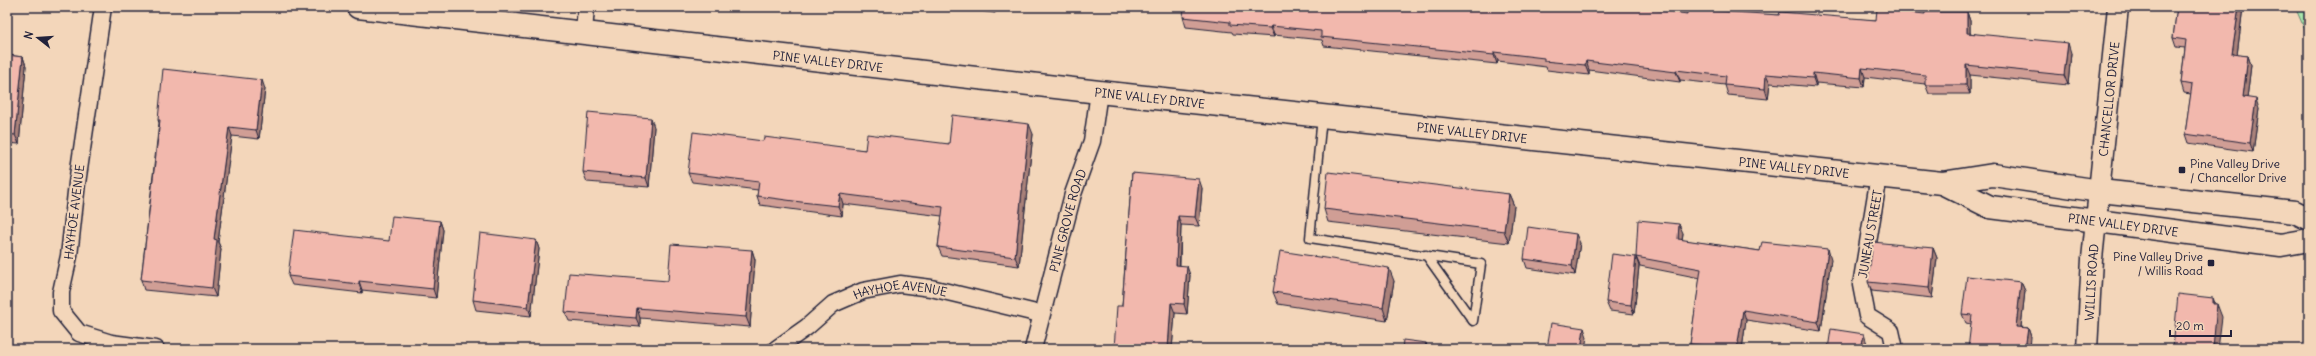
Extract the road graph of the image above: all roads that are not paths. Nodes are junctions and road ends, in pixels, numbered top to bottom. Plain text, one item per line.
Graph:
1 (103, 7) edge
2 (358, 7) edge
3 (586, 7) edge
4 (2118, 7) edge
5 (584, 32) junction
6 (1100, 92) junction
7 (1322, 116) junction
8 (1879, 176) junction
9 (1942, 183) junction
10 (2100, 191) junction
11 (2309, 218) edge
12 (2096, 221) junction
13 (2309, 240) edge
14 (1426, 255) junction
15 (1040, 314) junction
16 (156, 349) edge
17 (776, 349) edge
18 (1032, 349) edge
19 (1895, 349) edge
20 (2087, 349) edge

1 - 16 street, HAYHOE AVENUE
2 - 5 main road, PINE VALLEY DRIVE
3 - 5 street
4 - 10 street, CHANCELLOR DRIVE
5 - 6 main road, PINE VALLEY DRIVE
6 - 7 main road, PINE VALLEY DRIVE
6 - 15 street, PINE GROVE ROAD
7 - 8 main road, PINE VALLEY DRIVE
7 - 14 lane
8 - 9 main road, PINE VALLEY DRIVE
8 - 19 street, JUNEAU STREET
9 - 10 main road, PINE VALLEY DRIVE
9 - 12 main road, PINE VALLEY DRIVE
10 - 11 main road, PINE VALLEY DRIVE
10 - 12 street, WILLIS ROAD
12 - 13 main road, PINE VALLEY DRIVE
12 - 20 street, WILLIS ROAD
14 - 14 lane
15 - 17 street, HAYHOE AVENUE
15 - 18 street, PINE GROVE ROAD

